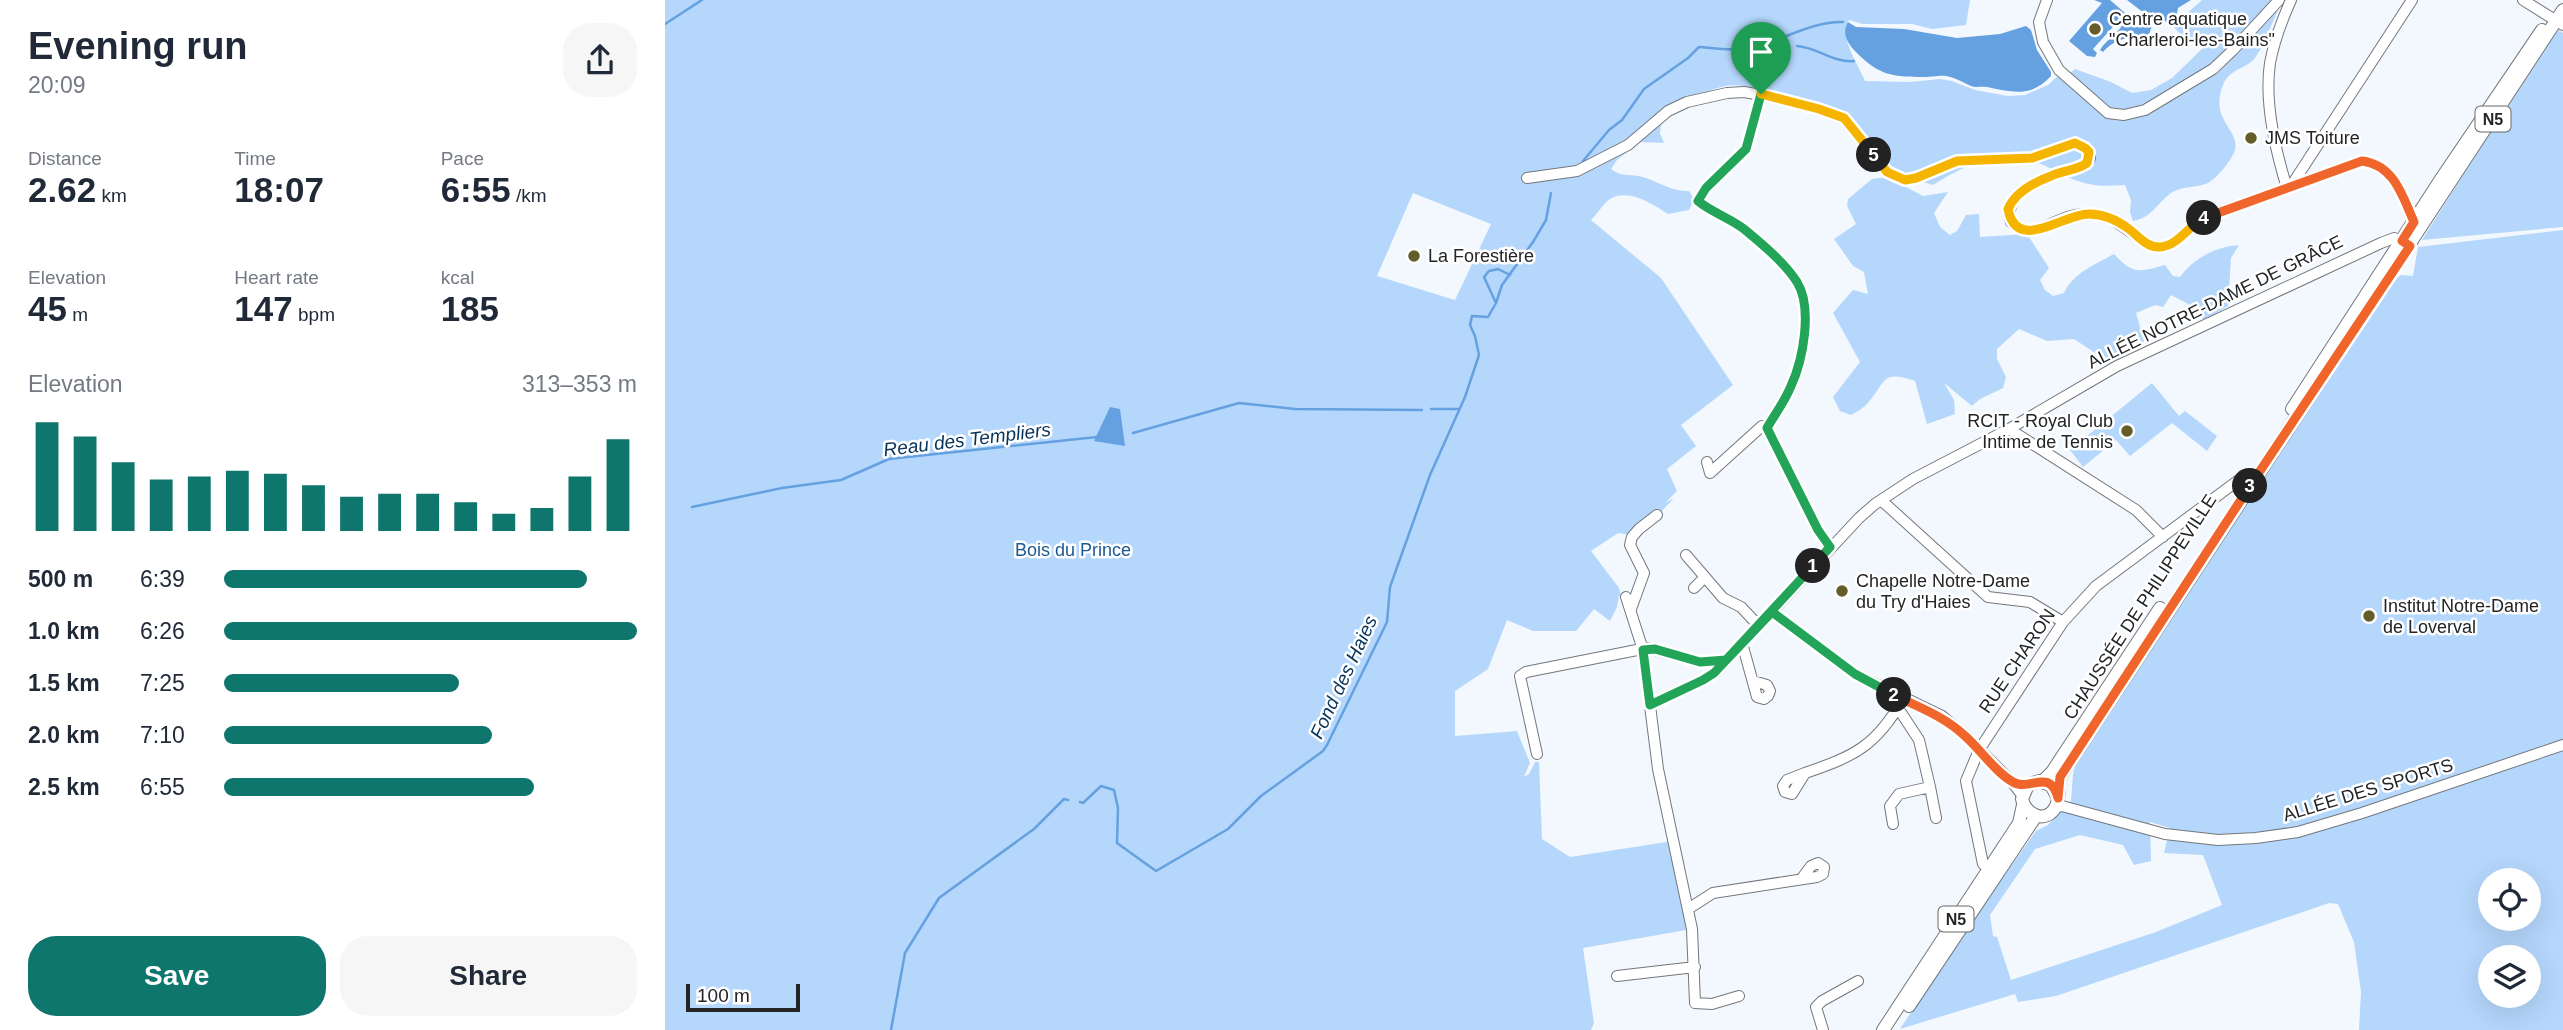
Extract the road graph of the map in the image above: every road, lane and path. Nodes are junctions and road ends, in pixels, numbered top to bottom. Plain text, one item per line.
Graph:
1 (2047, 0) edge
2 (2279, 0) edge
3 (2291, 0) edge
4 (2412, 0) edge
5 (2523, 0) edge
6 (2562, 0) edge
7 (2558, 19) edge
8 (1761, 94) junction
9 (1527, 178) dead end
10 (2289, 187) junction
11 (2418, 225) junction
12 (2406, 244) junction
13 (1767, 428) junction
14 (2009, 429) junction
15 (1707, 463) dead end
16 (2253, 475) junction
17 (1881, 500) junction
18 (1657, 515) dead end
19 (2163, 537) junction
20 (1830, 547) junction
21 (1686, 555) dead end
22 (1704, 578) junction
23 (1694, 588) dead end
24 (1626, 597) dead end
25 (1631, 609) junction
26 (1772, 612) junction
27 (2063, 622) junction
28 (1759, 626) junction
29 (1742, 643) junction
30 (1643, 650) junction
31 (1726, 660) junction
32 (1753, 681) dead end
33 (1900, 704) junction
34 (1650, 705) junction
35 (2563, 745) edge
36 (1979, 750) junction
37 (1537, 754) dead end
38 (1805, 773) dead end
39 (2043, 781) junction
40 (1930, 787) junction
41 (2025, 795) junction
42 (2057, 802) junction
43 (2036, 816) junction
44 (1936, 818) dead end
45 (1893, 824) dead end
46 (1983, 864) dead end
47 (1802, 878) dead end
48 (1688, 909) junction
49 (1695, 967) junction
50 (1617, 976) dead end
51 (1858, 981) dead end
52 (1739, 996) dead end
53 (1823, 1030) edge
54 (1883, 1030) edge
55 (1894, 1030) edge

1 - 2 street
3 - 10 street
4 - 10 street
5 - 7 street
6 - 7 main road, CHAUSSÉE DE PHILIPPEVILLE / N5
7 - 11 main road, CHAUSSÉE DE PHILIPPEVILLE / N5
8 - 9 street
8 - 10 street
8 - 13 street
10 - 11 street
11 - 12 main road, CHAUSSÉE DE PHILIPPEVILLE / N5
12 - 14 street, ALLÉE NOTRE-DAME DE GRÂCE
12 - 16 main road, CHAUSSÉE DE PHILIPPEVILLE / N5
13 - 15 street
13 - 20 street
14 - 17 street, ALLÉE NOTRE-DAME DE GRÂCE
14 - 19 street
16 - 19 street, RUE CHARON
16 - 39 main road, CHAUSSÉE DE PHILIPPEVILLE / N5
16 - 42 main road, CHAUSSÉE DE PHILIPPEVILLE / N5
17 - 20 street, ALLÉE NOTRE-DAME DE GRÂCE
17 - 27 street
18 - 25 street
19 - 27 street, RUE CHARON
20 - 26 street, ALLÉE NOTRE-DAME DE GRÂCE
21 - 22 street
22 - 23 street
22 - 28 street
24 - 25 street
25 - 30 street
26 - 28 street, ALLÉE NOTRE-DAME DE GRÂCE
26 - 33 street
27 - 36 street, RUE CHARON
28 - 29 street, ALLÉE NOTRE-DAME DE GRÂCE
29 - 31 street, ALLÉE NOTRE-DAME DE GRÂCE
29 - 32 street
30 - 31 street
30 - 34 street
30 - 37 street
31 - 34 street, ALLÉE NOTRE-DAME DE GRÂCE
33 - 36 street
33 - 38 street
33 - 40 street
34 - 48 street
35 - 42 street, ALLÉE DES SPORTS
36 - 41 street
36 - 46 street, RUE CHARON
39 - 41 main road
39 - 42 main road
40 - 44 street
40 - 45 street
41 - 43 main road
41 - 54 main road, N5
42 - 43 main road
43 - 55 main road, N5
47 - 48 street
48 - 49 street
49 - 50 street
49 - 52 street
51 - 53 street

